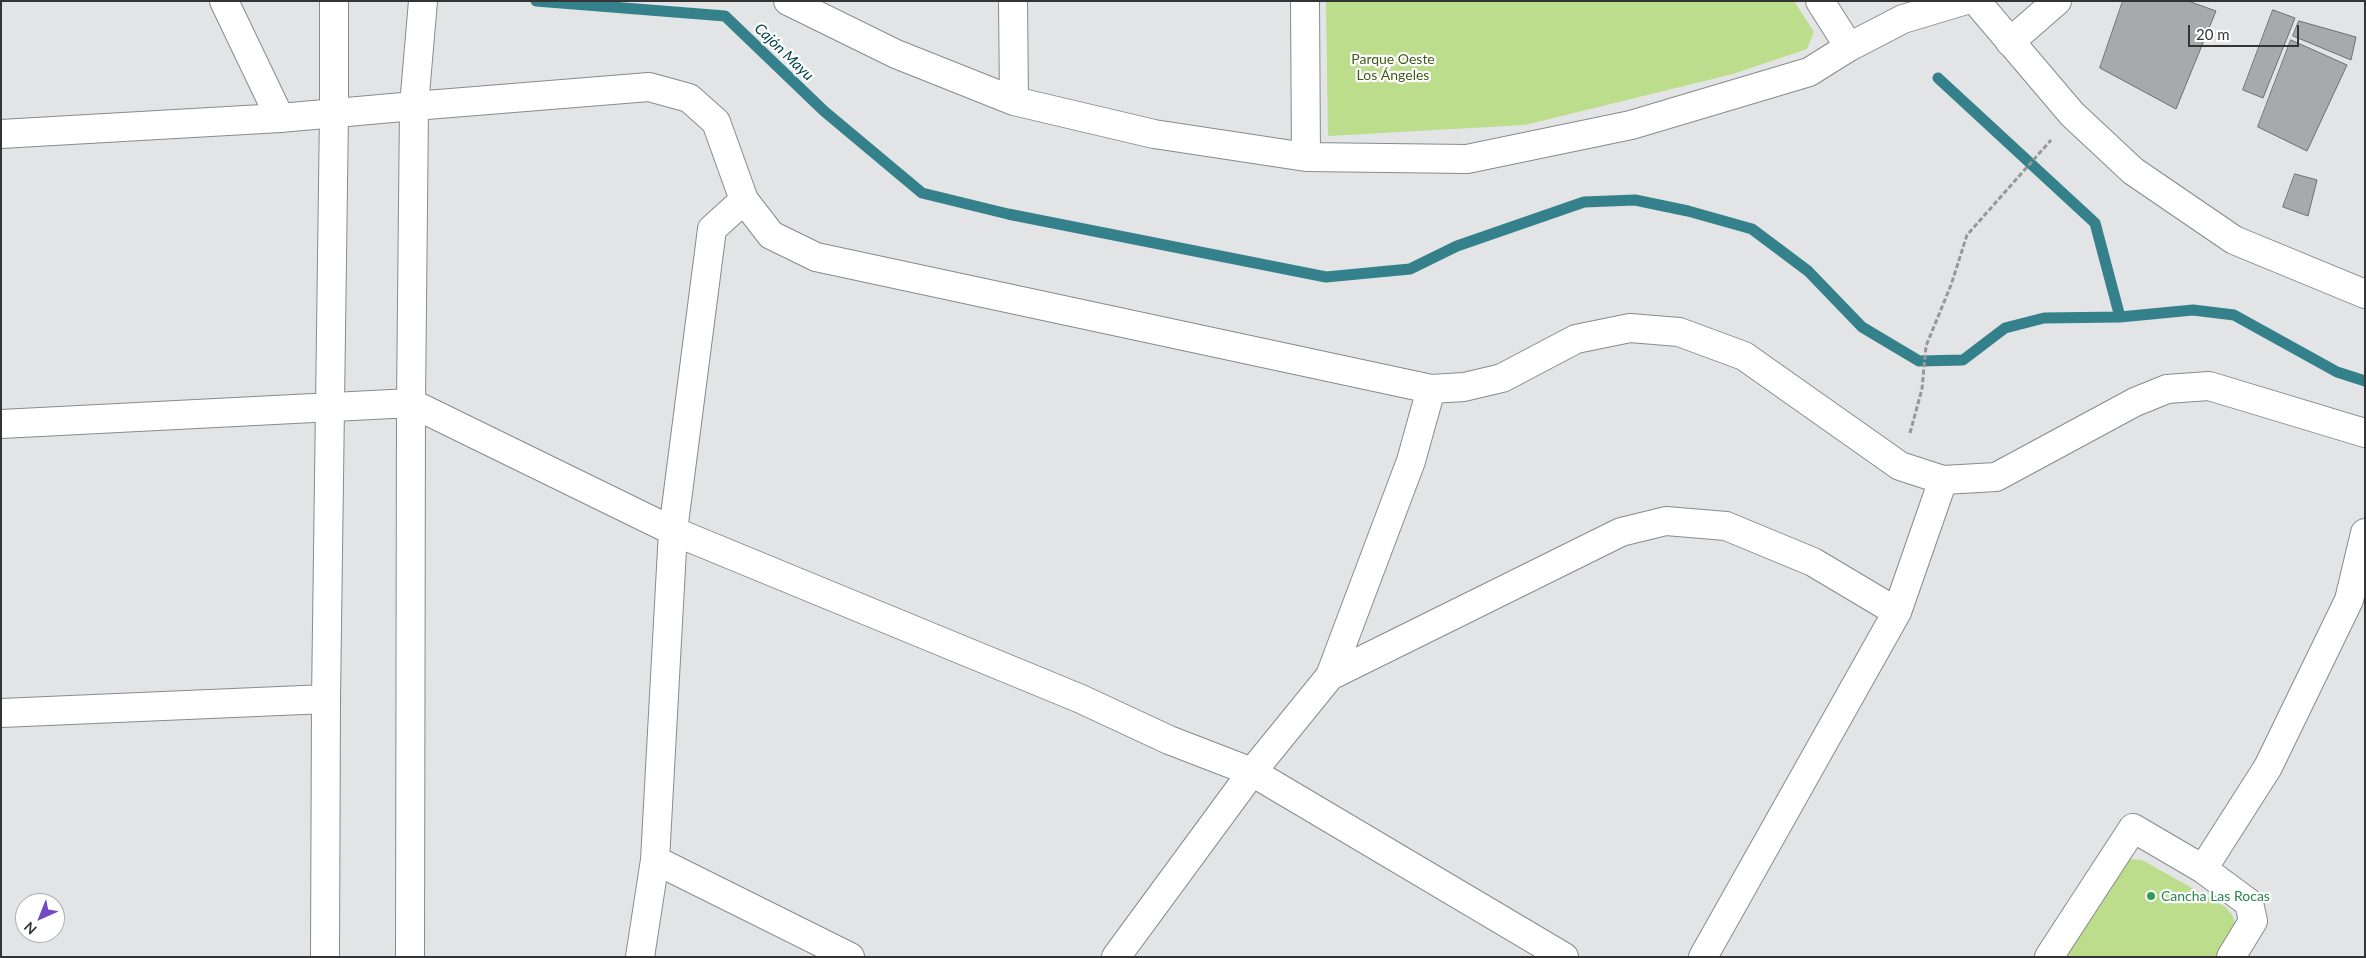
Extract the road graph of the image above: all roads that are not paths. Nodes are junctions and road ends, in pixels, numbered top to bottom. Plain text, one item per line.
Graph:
1 (224, 1) edge
2 (334, 1) edge
3 (788, 1) edge
4 (1013, 1) edge
5 (1305, 1) edge
6 (1820, 1) edge
7 (1963, 1) edge
8 (1976, 1) edge
9 (2057, 1) edge
10 (422, 4) edge
11 (2010, 42) junction
12 (1849, 47) junction
13 (1014, 101) junction
14 (414, 106) junction
15 (334, 112) junction
16 (280, 118) junction
17 (1, 134) edge
18 (1306, 157) junction
19 (744, 200) junction
20 (2365, 294) edge
21 (1431, 389) junction
22 (411, 403) junction
23 (331, 408) junction
24 (1, 424) edge
25 (2365, 433) edge
26 (1942, 480) junction
27 (674, 531) junction
28 (2365, 532) edge
29 (2357, 602) edge
30 (1896, 612) junction
31 (1330, 676) junction
32 (326, 699) junction
33 (1, 713) edge
34 (1252, 772) junction
35 (654, 860) junction
36 (2203, 869) junction
37 (325, 957) edge
38 (410, 957) edge
39 (640, 957) edge
40 (850, 957) edge
41 (1116, 957) edge
42 (1564, 957) edge
43 (1703, 957) edge
44 (2049, 957) edge
45 (2232, 957) edge

1 - 16 street
2 - 15 street
3 - 13 street
4 - 13 street
5 - 18 street
6 - 12 street
7 - 12 street
8 - 11 street
9 - 11 street
10 - 14 street
11 - 20 street
12 - 18 street
13 - 18 street
14 - 15 street
14 - 19 street
14 - 22 street
15 - 16 street
15 - 23 street
16 - 17 street
19 - 21 street
19 - 27 street
21 - 26 street
21 - 31 street
22 - 23 street
22 - 27 street
22 - 38 street
23 - 24 street
23 - 32 street
25 - 26 street
26 - 30 street
27 - 34 street
27 - 35 street
28 - 29 street
29 - 36 street
30 - 31 street
30 - 43 street
31 - 34 street
32 - 33 street
32 - 37 street
34 - 41 street
34 - 42 street
35 - 39 street
35 - 40 street
36 - 44 street
36 - 45 street

